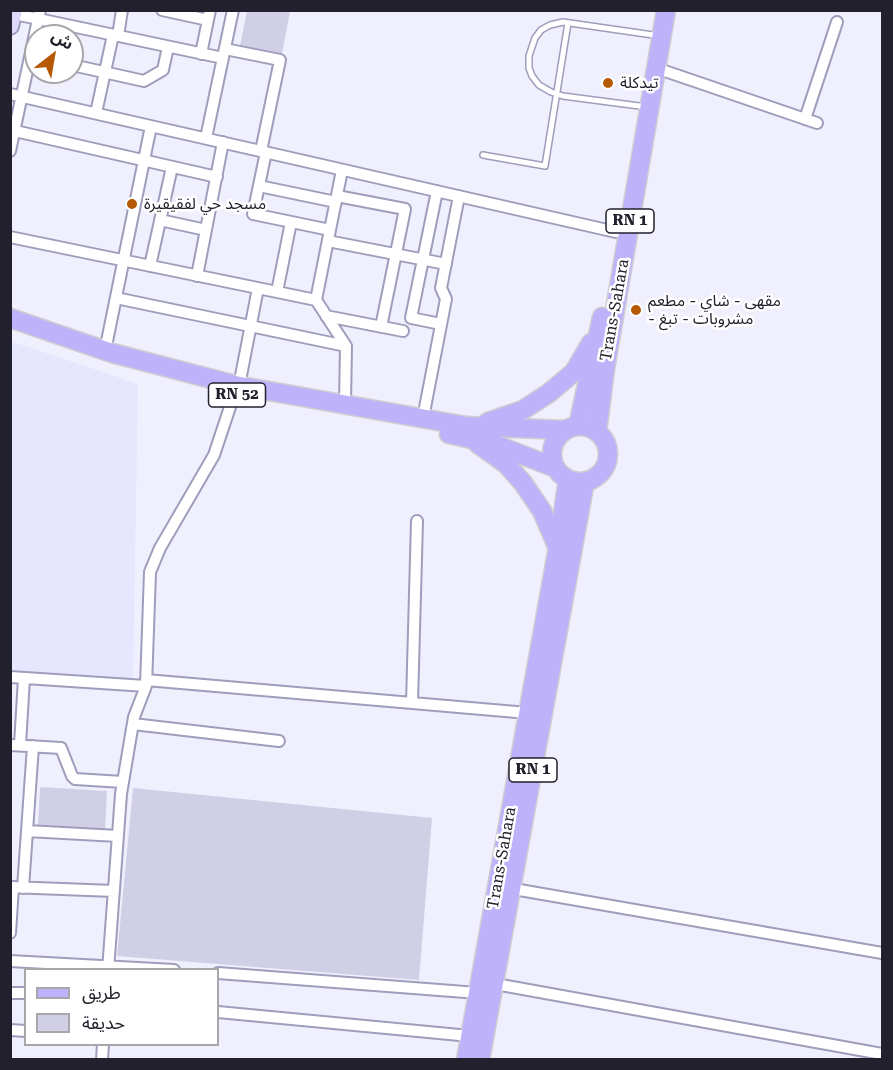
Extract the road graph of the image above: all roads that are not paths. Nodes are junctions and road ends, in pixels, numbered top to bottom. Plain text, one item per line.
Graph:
1 (122, 10) edge
2 (162, 10) edge
3 (233, 10) edge
4 (654, 10) edge
5 (666, 10) edge
6 (39, 15) edge
7 (209, 15) edge
8 (12, 16) edge
9 (837, 22) dead end
10 (568, 23) junction
11 (115, 35) junction
12 (656, 35) junction
13 (168, 46) junction
14 (224, 53) junction
15 (201, 54) junction
16 (84, 68) edge
17 (656, 68) junction
18 (104, 73) junction
19 (24, 77) edge
20 (556, 94) junction
21 (16, 95) edge
22 (644, 107) junction
23 (96, 113) junction
24 (805, 119) junction
25 (817, 123) dead end
26 (152, 126) junction
27 (15, 131) junction
28 (206, 138) junction
29 (223, 142) junction
30 (10, 151) edge
31 (264, 152) junction
32 (483, 155) dead end
33 (144, 160) junction
34 (172, 167) junction
35 (342, 170) junction
36 (217, 177) junction
37 (259, 186) junction
38 (437, 191) junction
39 (459, 196) junction
40 (336, 199) junction
41 (160, 220) junction
42 (291, 222) junction
43 (206, 230) junction
44 (616, 232) junction
45 (329, 236) junction
46 (10, 237) edge
47 (396, 254) junction
48 (423, 259) junction
49 (124, 260) junction
50 (446, 264) junction
51 (150, 266) junction
52 (197, 276) junction
53 (258, 288) junction
54 (277, 292) junction
55 (116, 298) junction
56 (316, 300) junction
57 (326, 316) junction
58 (10, 318) edge
59 (441, 324) junction
60 (251, 326) junction
61 (381, 327) junction
62 (10, 330) edge
63 (599, 330) junction
64 (403, 331) dead end
65 (346, 346) junction
66 (105, 351) junction
67 (236, 389) junction
68 (345, 405) junction
69 (423, 418) junction
70 (571, 428) junction
71 (468, 432) junction
72 (597, 432) junction
73 (570, 476) junction
74 (417, 521) dead end
75 (558, 547) junction
76 (10, 677) edge
77 (24, 678) junction
78 (146, 683) junction
79 (412, 703) junction
80 (528, 713) junction
81 (133, 724) junction
82 (279, 741) dead end
83 (15, 745) edge
84 (33, 746) junction
85 (123, 782) junction
86 (27, 831) junction
87 (118, 836) junction
88 (504, 887) junction
89 (15, 888) edge
90 (114, 891) junction
91 (10, 933) edge
92 (882, 953) edge
93 (10, 961) edge
94 (109, 967) edge
95 (142, 968) edge
96 (219, 973) edge
97 (484, 986) junction
98 (219, 1012) edge
99 (470, 1036) junction
100 (882, 1054) edge
101 (466, 1059) edge
102 (480, 1059) edge

1 - 11 street
2 - 7 street
3 - 14 street
4 - 12 main road, Trans-Sahara / RN 1
5 - 12 main road, Trans-Sahara / RN 1
6 - 8 street
6 - 11 street
7 - 15 street
9 - 24 street
10 - 12 lane
10 - 20 lane
10 - 20 lane
11 - 13 street
11 - 18 street
12 - 17 main road, Trans-Sahara / RN 1
12 - 22 main road, Trans-Sahara / RN 1
13 - 15 street
13 - 18 street
14 - 15 street
14 - 28 street
14 - 31 street
16 - 18 street
17 - 22 main road, Trans-Sahara / RN 1
17 - 24 street
18 - 23 street
19 - 21 street
20 - 22 lane
20 - 32 lane
21 - 23 street
21 - 27 street
22 - 44 main road, Trans-Sahara / RN 1
22 - 72 main road, Trans-Sahara / RN 1
23 - 26 street
24 - 25 street
26 - 28 street
26 - 33 street
27 - 30 street
27 - 33 street
28 - 29 street
29 - 31 street
29 - 36 street
31 - 35 street
31 - 37 street
33 - 34 street
33 - 49 street
34 - 36 street
34 - 41 street
35 - 38 street
35 - 40 street
36 - 43 street
37 - 40 street
37 - 42 street
38 - 39 street
38 - 48 street
39 - 44 street
39 - 50 street
40 - 45 street
40 - 47 street
41 - 43 street
41 - 51 street
42 - 45 street
42 - 54 street
43 - 52 street
44 - 63 main road, Trans-Sahara / RN 1
45 - 47 street
45 - 56 street
46 - 49 street
47 - 48 street
47 - 61 street
48 - 50 street
48 - 59 street
49 - 51 street
49 - 55 street
50 - 59 street
51 - 52 street
52 - 53 street
53 - 54 street
53 - 60 street
54 - 56 street
55 - 60 street
55 - 66 street
56 - 57 street
57 - 61 street
57 - 65 street
58 - 66 main road, RN 52
59 - 69 street
60 - 65 street
60 - 67 street
61 - 64 street
62 - 67 main road, RN 52
63 - 70 main road, Trans-Sahara / RN 1
63 - 71 main road
65 - 68 street
66 - 67 main road, RN 52
67 - 68 main road, RN 52
67 - 71 main road, RN 52
67 - 78 street
68 - 69 main road, RN 52
69 - 71 main road, RN 52
70 - 71 main road
70 - 72 main road
70 - 73 main road
71 - 73 main road
71 - 75 main road
72 - 73 main road
73 - 75 main road, Trans-Sahara / RN 1
73 - 88 main road, Trans-Sahara / RN 1
74 - 79 street
75 - 80 main road, Trans-Sahara / RN 1
76 - 77 street
77 - 78 street
77 - 83 street
78 - 79 street
78 - 81 street
79 - 80 street
80 - 88 main road, Trans-Sahara / RN 1
81 - 82 street
81 - 85 street
83 - 84 street
84 - 85 street
84 - 86 street
85 - 87 street
86 - 87 street
86 - 89 street
87 - 90 street
88 - 92 street
88 - 97 main road, Trans-Sahara / RN 1
89 - 90 street
89 - 91 street
90 - 94 street
93 - 94 street
94 - 95 street
96 - 97 street
97 - 99 main road, Trans-Sahara / RN 1
97 - 100 street
97 - 102 main road, Trans-Sahara / RN 1
98 - 99 street
99 - 101 main road, Trans-Sahara / RN 1

